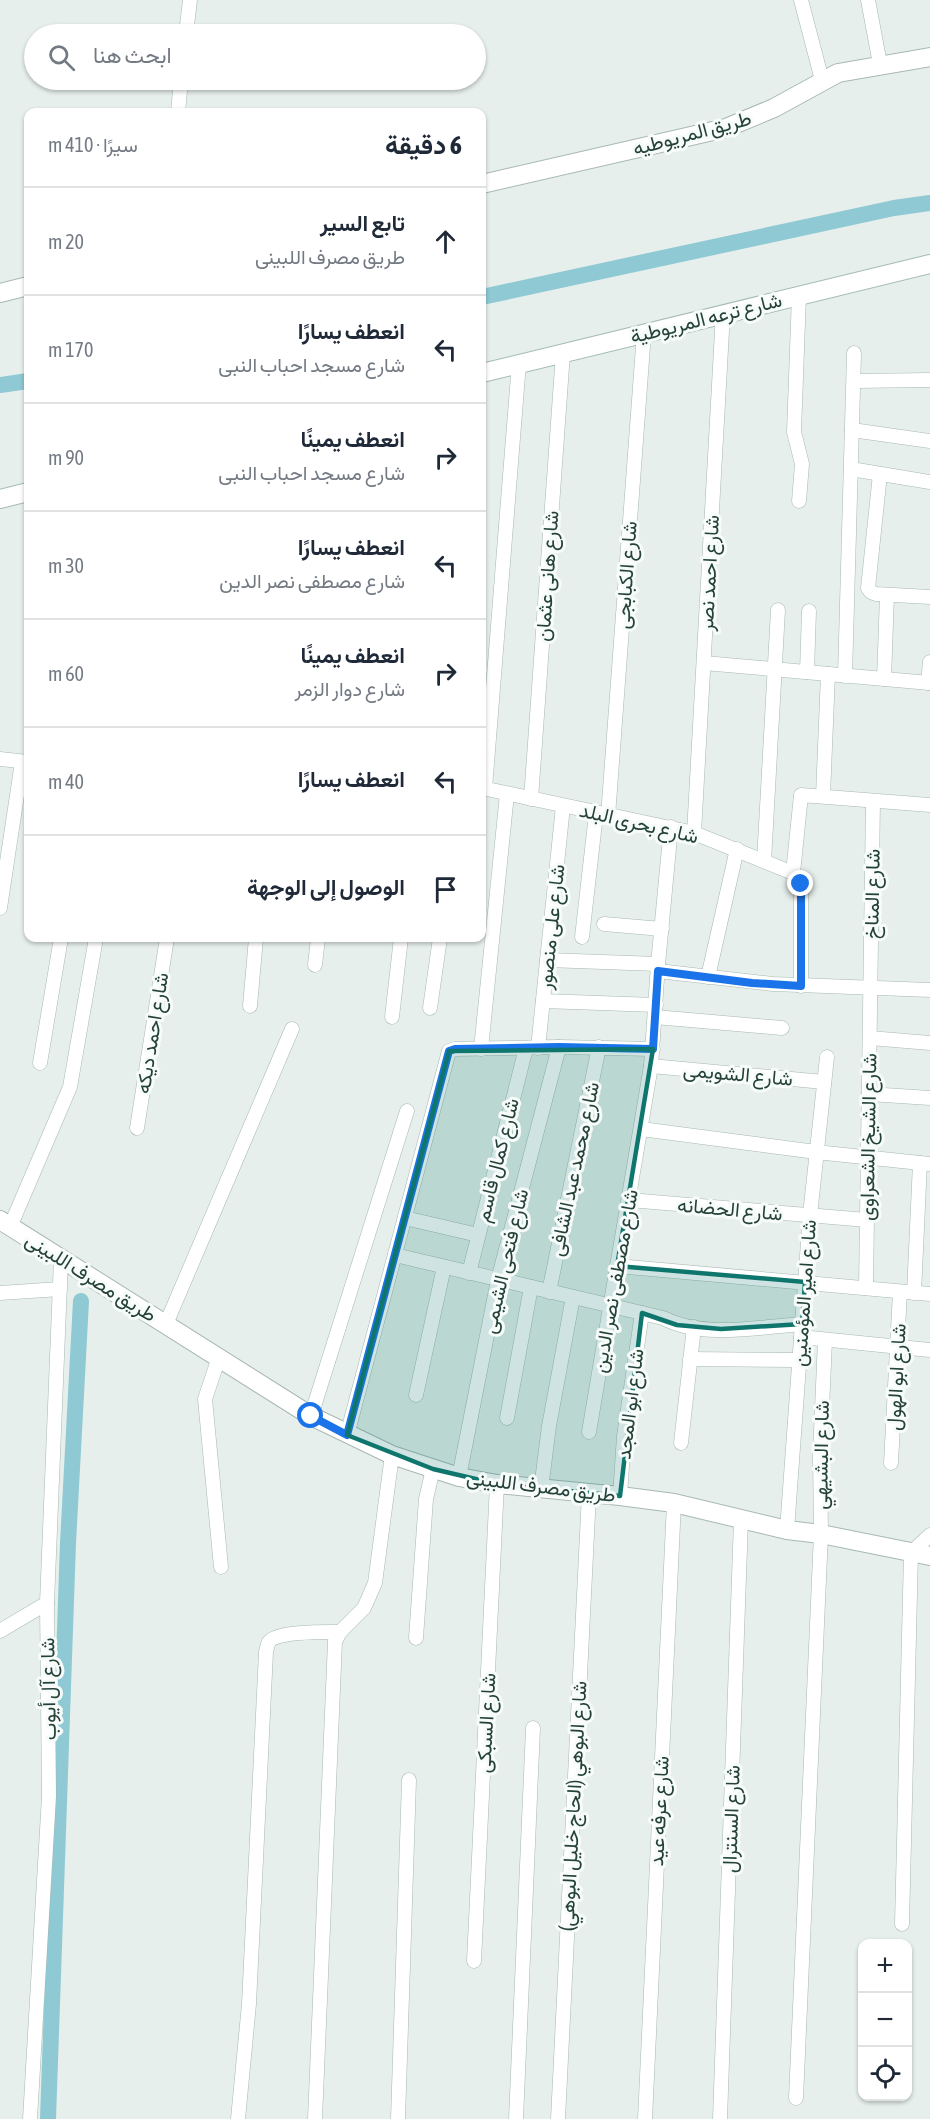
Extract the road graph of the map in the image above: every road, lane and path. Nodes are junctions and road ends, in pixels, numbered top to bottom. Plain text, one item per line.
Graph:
1 (190, 0) edge
2 (801, 0) edge
3 (868, 0) edge
4 (187, 24) edge
5 (930, 57) edge
6 (880, 64) junction
7 (830, 76) junction
8 (180, 90) edge
9 (178, 108) edge
10 (486, 183) edge
11 (930, 264) edge
12 (24, 287) edge
13 (0, 293) edge
14 (799, 296) junction
15 (723, 313) junction
16 (644, 333) junction
17 (563, 353) junction
18 (854, 353) dead end
19 (519, 363) junction
20 (486, 372) edge
21 (854, 381) junction
22 (930, 381) edge
23 (852, 430) junction
24 (930, 441) edge
25 (851, 469) junction
26 (880, 474) junction
27 (930, 482) edge
28 (24, 493) edge
29 (0, 500) edge
30 (799, 501) dead end
31 (887, 595) junction
32 (930, 597) edge
33 (778, 610) dead end
34 (809, 610) dead end
35 (930, 662) edge
36 (704, 663) junction
37 (774, 669) junction
38 (807, 672) junction
39 (828, 674) junction
40 (844, 676) junction
41 (884, 679) junction
42 (929, 683) edge
43 (486, 753) edge
44 (0, 759) edge
45 (24, 762) edge
46 (24, 768) edge
47 (486, 789) edge
48 (507, 794) junction
49 (823, 796) junction
50 (531, 799) junction
51 (873, 801) junction
52 (930, 805) edge
53 (563, 806) junction
54 (602, 815) junction
55 (671, 827) junction
56 (694, 833) junction
57 (737, 849) junction
58 (764, 861) junction
59 (793, 873) junction
60 (0, 908) edge
61 (604, 924) dead end
62 (662, 929) junction
63 (582, 937) dead end
64 (60, 942) edge
65 (95, 942) edge
66 (166, 942) edge
67 (256, 942) edge
68 (318, 942) edge
69 (401, 942) edge
70 (439, 942) edge
71 (547, 960) junction
72 (315, 965) dead end
73 (658, 967) junction
74 (708, 977) junction
75 (801, 986) junction
76 (871, 987) junction
77 (930, 990) edge
78 (543, 1001) junction
79 (249, 1006) dead end
80 (430, 1008) dead end
81 (655, 1011) junction
82 (392, 1017) dead end
83 (783, 1028) dead end
84 (292, 1029) dead end
85 (870, 1038) junction
86 (930, 1043) edge
87 (559, 1047) junction
88 (599, 1047) junction
89 (532, 1048) junction
90 (481, 1049) junction
91 (653, 1049) junction
92 (827, 1057) dead end
93 (40, 1062) dead end
94 (651, 1066) junction
95 (824, 1082) junction
96 (869, 1094) junction
97 (930, 1098) edge
98 (406, 1111) dead end
99 (137, 1128) dead end
100 (641, 1129) junction
101 (816, 1152) junction
102 (868, 1158) junction
103 (925, 1164) edge
104 (629, 1200) junction
105 (810, 1215) junction
106 (405, 1218) junction
107 (867, 1220) junction
108 (5, 1223) edge
109 (478, 1235) junction
110 (395, 1255) junction
111 (61, 1259) junction
112 (617, 1266) junction
113 (444, 1267) junction
114 (469, 1273) junction
115 (498, 1280) junction
116 (805, 1282) junction
117 (531, 1287) junction
118 (866, 1288) junction
119 (60, 1289) junction
120 (549, 1292) junction
121 (907, 1292) junction
122 (0, 1293) edge
123 (930, 1294) edge
124 (573, 1297) junction
125 (610, 1306) junction
126 (642, 1313) junction
127 (166, 1324) junction
128 (694, 1327) junction
129 (802, 1330) junction
130 (825, 1340) junction
131 (897, 1347) junction
132 (930, 1350) edge
133 (219, 1358) junction
134 (690, 1359) junction
135 (799, 1360) junction
136 (416, 1395) dead end
137 (311, 1416) junction
138 (507, 1418) dead end
139 (589, 1432) dead end
140 (347, 1435) junction
141 (681, 1443) dead end
142 (392, 1455) junction
143 (891, 1463) dead end
144 (433, 1469) junction
145 (459, 1477) junction
146 (497, 1484) junction
147 (541, 1490) junction
148 (589, 1494) junction
149 (620, 1496) junction
150 (674, 1503) junction
151 (741, 1520) junction
152 (788, 1530) junction
153 (820, 1534) junction
154 (930, 1535) edge
155 (911, 1553) junction
156 (930, 1557) edge
157 (221, 1567) dead end
158 (46, 1603) junction
159 (0, 1632) edge
160 (340, 1632) junction
161 (416, 1638) dead end
162 (533, 1728) dead end
163 (409, 1780) dead end
164 (902, 1924) dead end
165 (474, 1962) dead end
166 (796, 2098) dead end
167 (30, 2119) edge
168 (238, 2119) edge
169 (315, 2119) edge
170 (398, 2119) edge
171 (516, 2119) edge
172 (558, 2119) edge
173 (645, 2119) edge
174 (720, 2119) edge

1 - 4 street
2 - 7 street
3 - 6 street
5 - 6 street, طريق المريوطيه
6 - 7 street, طريق المريوطيه
7 - 10 street, طريق المريوطيه
8 - 9 street
11 - 14 street, شارع ترعه المريوطية
12 - 13 street
14 - 15 street, شارع ترعه المريوطية
14 - 30 street
15 - 16 street, شارع ترعه المريوطية
15 - 36 street, شارع احمد نصر
16 - 17 street, شارع ترعه المريوطية
16 - 54 street, شارع الكبابجى
17 - 19 street, شارع ترعه المريوطية
17 - 50 street, شارع هانى عثمان
18 - 21 street
19 - 20 street, شارع ترعه المريوطية
19 - 43 street
21 - 22 street
21 - 23 street
23 - 24 street
23 - 25 street
25 - 26 street
25 - 40 street
26 - 27 street
26 - 31 street
28 - 29 street
31 - 32 street
31 - 41 street
33 - 37 street
34 - 38 street
35 - 42 street
36 - 37 street
36 - 56 street, شارع احمد نصر
37 - 38 street
37 - 58 street
38 - 39 street
39 - 40 street
39 - 49 street
40 - 41 street
41 - 42 street
44 - 45 street
46 - 60 street
47 - 48 street, شارع بحرى البلد
48 - 50 street, شارع بحرى البلد
48 - 90 street
49 - 51 street
49 - 59 street
50 - 53 street, شارع بحرى البلد
51 - 52 street
51 - 76 street, شارع المناخ
53 - 54 street, شارع بحرى البلد
53 - 71 street, شارع على منصور
54 - 55 street, شارع بحرى البلد
54 - 63 street, شارع الكبابجى
55 - 56 street, شارع بحرى البلد
55 - 62 street, شارع مصطفى نصر الدين
56 - 57 street, شارع بحرى البلد
57 - 58 street, شارع بحرى البلد
57 - 74 street
58 - 59 street, شارع بحرى البلد
59 - 75 street
61 - 62 street
62 - 73 street, شارع مصطفى نصر الدين
64 - 93 street
65 - 108 street
66 - 99 street, شارع احمد ديكه
67 - 79 street
68 - 72 street
69 - 82 street
70 - 80 street
71 - 73 street
71 - 78 street, شارع على منصور
73 - 74 street
73 - 81 street, شارع مصطفى نصر الدين
74 - 75 street
75 - 76 street
76 - 77 street
76 - 85 street, شارع الشيخ الشعراوى
78 - 81 street
78 - 89 street, شارع على منصور
81 - 83 street
81 - 91 street, شارع مصطفى نصر الدين
84 - 127 street
85 - 86 street
85 - 96 street, شارع الشيخ الشعراوى
87 - 88 street
87 - 89 street
87 - 115 street, شارع فتحى الشيمى
88 - 91 street
88 - 120 street, شارع محمد عبد الشافى
89 - 90 street
89 - 109 street, شارع كمال قاسم
90 - 106 street
91 - 94 street, شارع مصطفى نصر الدين
92 - 95 street, شارع امير المؤمنين
94 - 95 street, شارع الشويمى
94 - 100 street, شارع مصطفى نصر الدين
95 - 101 street, شارع امير المؤمنين
96 - 97 street
96 - 102 street, شارع الشيخ الشعراوى
98 - 137 street
100 - 101 street
100 - 104 street, شارع مصطفى نصر الدين
101 - 102 street
101 - 105 street, شارع امير المؤمنين
102 - 103 street
102 - 107 street, شارع الشيخ الشعراوى
103 - 121 street, شارع ابو الهول
104 - 105 street, شارع الحضانه
104 - 112 street, شارع مصطفى نصر الدين
105 - 107 street, شارع الحضانه
105 - 116 street, شارع امير المؤمنين
106 - 109 street
106 - 110 street
107 - 118 street, شارع الشيخ الشعراوى
108 - 111 street, طريق مصرف اللبينى
109 - 114 street, شارع كمال قاسم
110 - 113 street
110 - 140 street
111 - 119 street, شارع آل أيوب
111 - 127 street, طريق مصرف اللبينى
112 - 116 street
112 - 125 street, شارع مصطفى نصر الدين
113 - 114 street
113 - 136 street
114 - 115 street
115 - 117 street
115 - 145 street, شارع فتحى الشيمى
116 - 118 street
116 - 129 street, شارع امير المؤمنين
117 - 120 street
117 - 138 street
118 - 121 street
119 - 122 street
119 - 158 street, شارع آل أيوب
120 - 124 street
121 - 123 street
121 - 131 street, شارع ابو الهول
124 - 125 street
124 - 147 street
125 - 126 street
125 - 139 street, شارع مصطفى نصر الدين
126 - 128 street
126 - 149 street, شارع ابو المجد
127 - 133 street, طريق مصرف اللبينى
128 - 129 street
128 - 134 street
129 - 130 street
129 - 135 street, شارع امير المؤمنين
130 - 131 street
130 - 153 street, شارع البشيهي
131 - 132 street
131 - 143 street, شارع ابو الهول
133 - 137 street, طريق مصرف اللبينى
133 - 157 street
134 - 135 street
134 - 141 street
135 - 152 street, شارع امير المؤمنين
137 - 140 street, طريق مصرف اللبينى
140 - 142 street, طريق مصرف اللبينى
142 - 144 street, طريق مصرف اللبينى
142 - 160 street
144 - 145 street, طريق مصرف اللبينى
144 - 161 street
145 - 146 street, طريق مصرف اللبينى
146 - 147 street, طريق مصرف اللبينى
146 - 165 street, شارع السبكى
147 - 148 street, طريق مصرف اللبينى
148 - 149 street, طريق مصرف اللبينى
148 - 172 street, شارع البوهي (الحاج خليل البوهي)
149 - 150 street, طريق مصرف اللبينى
150 - 151 street, طريق مصرف اللبينى
150 - 173 street, شارع عرفه عيد
151 - 152 street, طريق مصرف اللبينى
151 - 174 street, شارع السنترال
152 - 153 street, طريق مصرف اللبينى
153 - 155 street, طريق مصرف اللبينى
153 - 166 street, شارع البشيهي
154 - 155 street
155 - 156 street, طريق مصرف اللبينى
155 - 164 street
158 - 159 street
158 - 167 street, شارع آل أيوب
160 - 168 street
160 - 169 street
162 - 171 street
163 - 170 street

